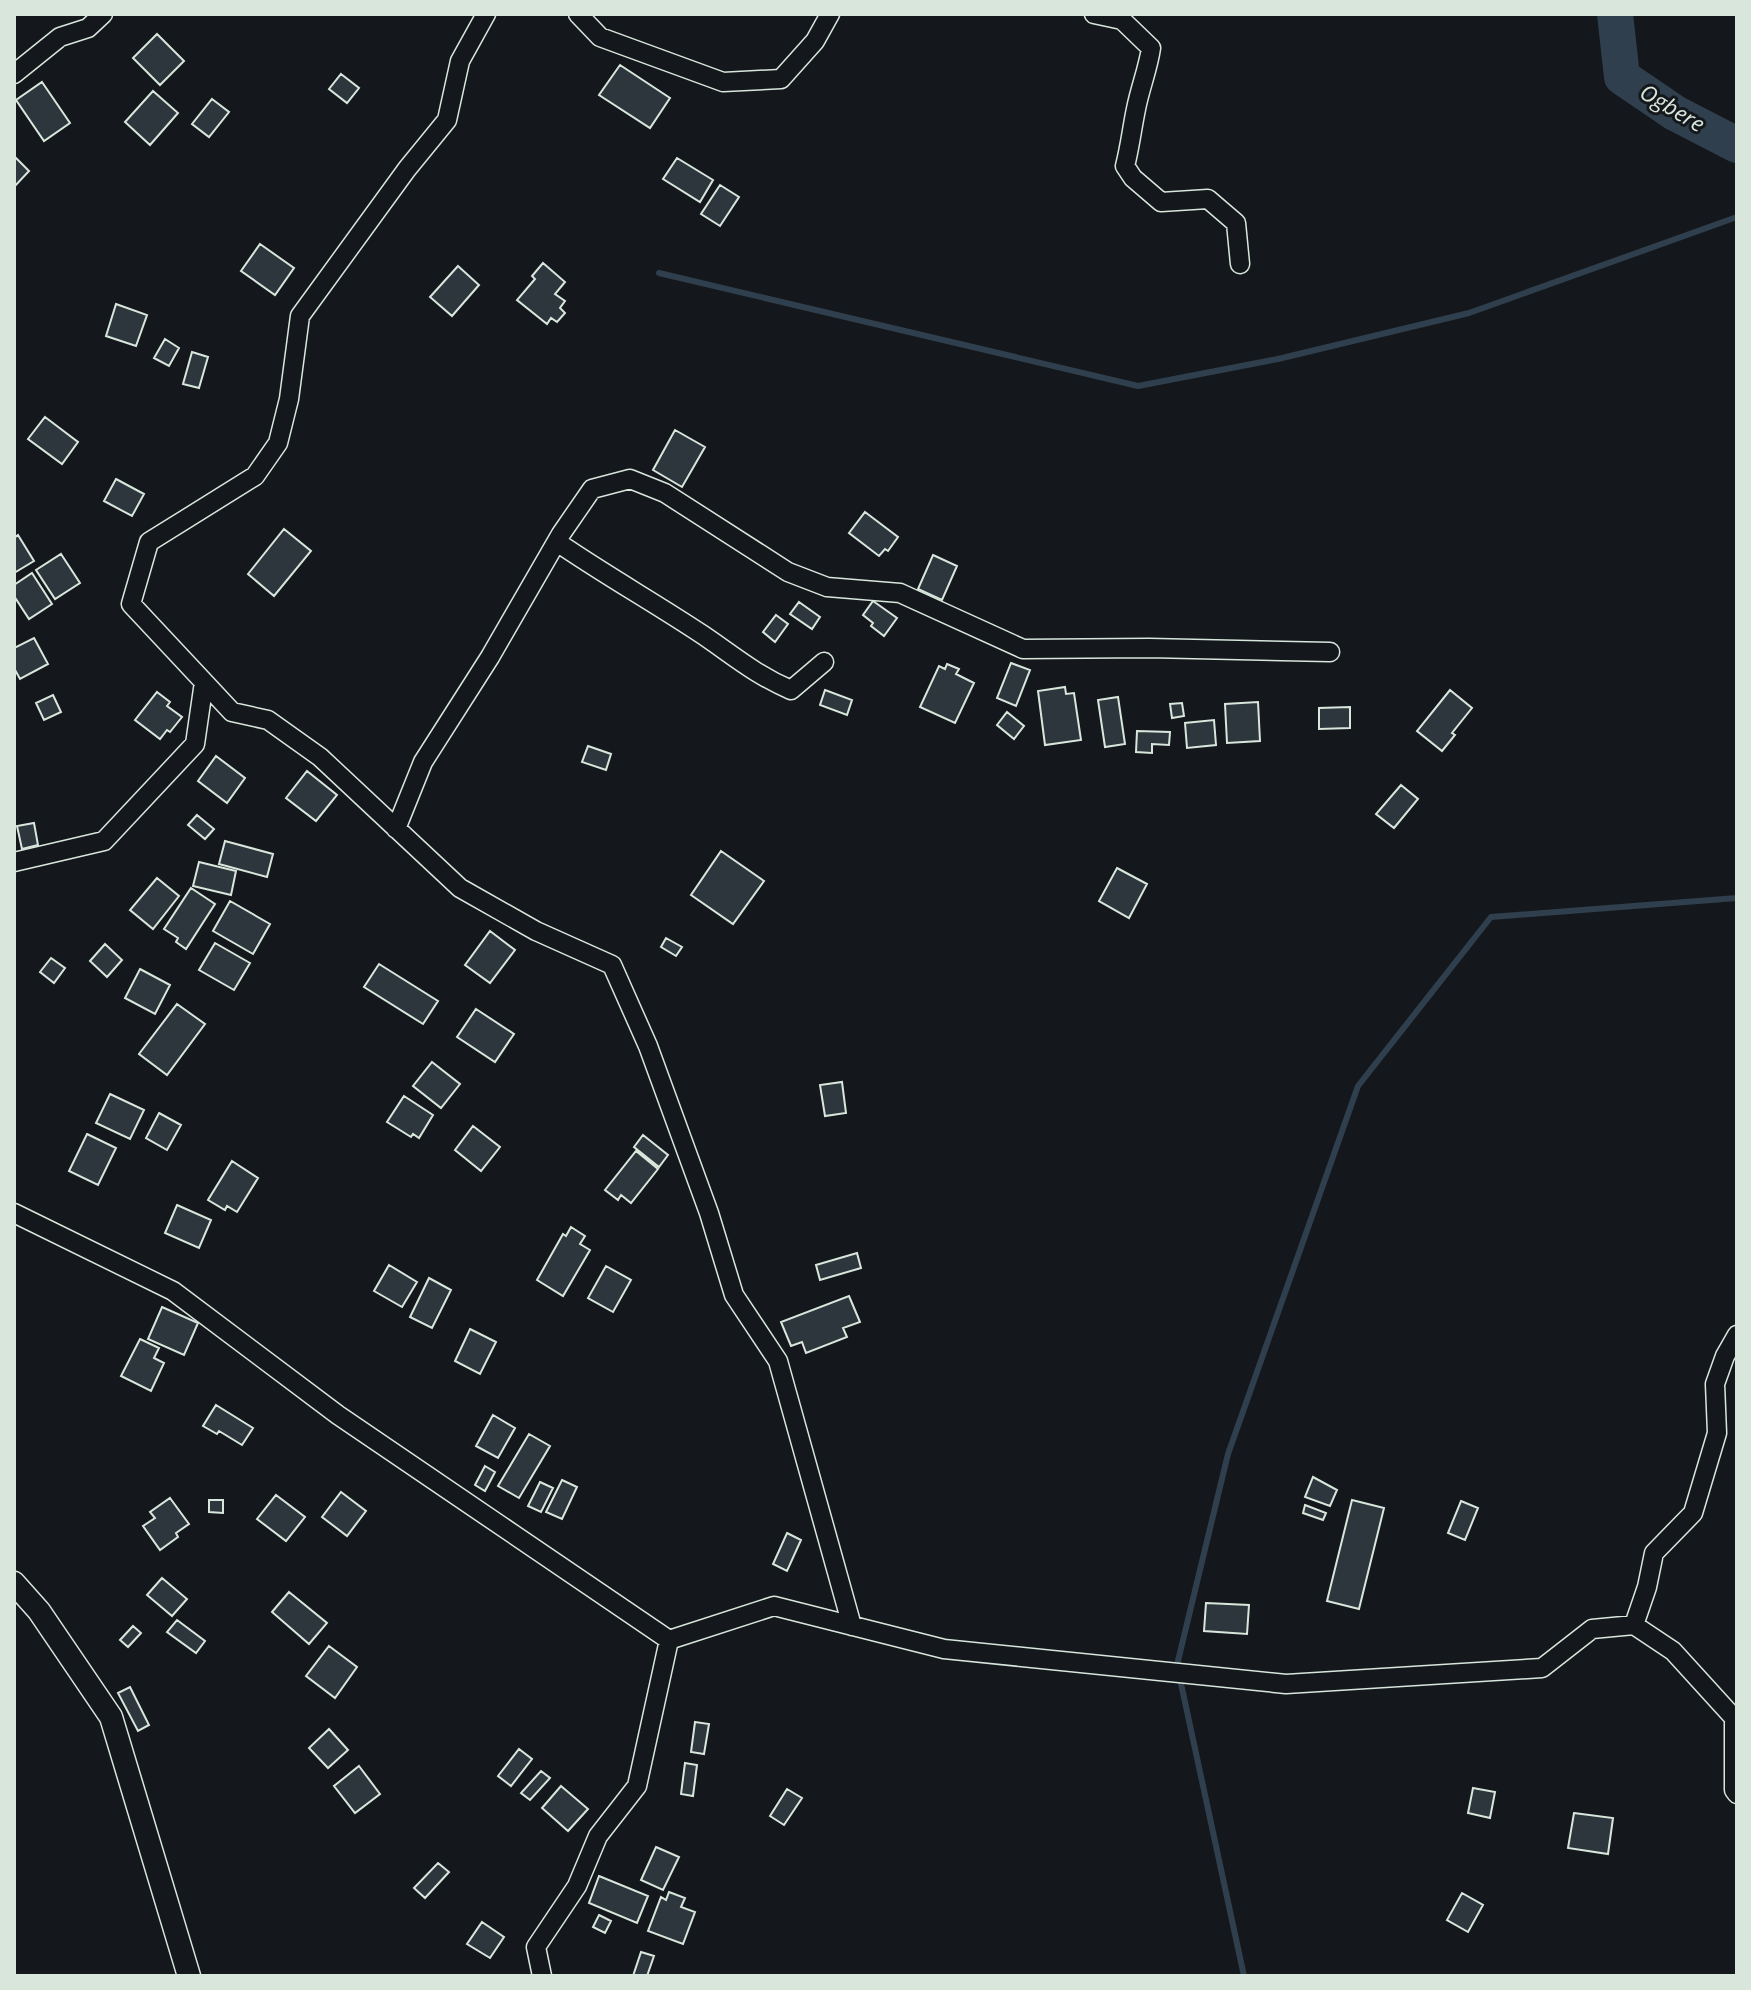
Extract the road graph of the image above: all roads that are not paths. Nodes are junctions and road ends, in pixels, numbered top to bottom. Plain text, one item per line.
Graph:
1 (103, 14) edge
2 (486, 14) edge
3 (578, 14) edge
4 (830, 14) edge
5 (1094, 14) edge
6 (14, 74) edge
7 (1240, 264) dead end
8 (557, 542) junction
9 (1330, 652) dead end
10 (824, 662) dead end
11 (204, 682) junction
12 (396, 829) junction
13 (14, 862) edge
14 (14, 1213) edge
15 (1737, 1335) edge
16 (14, 1583) edge
17 (1634, 1625) junction
18 (852, 1626) junction
19 (669, 1640) junction
20 (1737, 1794) edge
21 (189, 1976) edge
22 (542, 1976) edge

1 - 6 street
2 - 11 street
3 - 4 street
5 - 7 street
8 - 9 street
8 - 10 street
8 - 12 street
11 - 12 street
11 - 13 street
12 - 18 street
14 - 19 street
15 - 17 street
16 - 21 street
17 - 18 street
17 - 20 street
18 - 19 street
19 - 22 street

